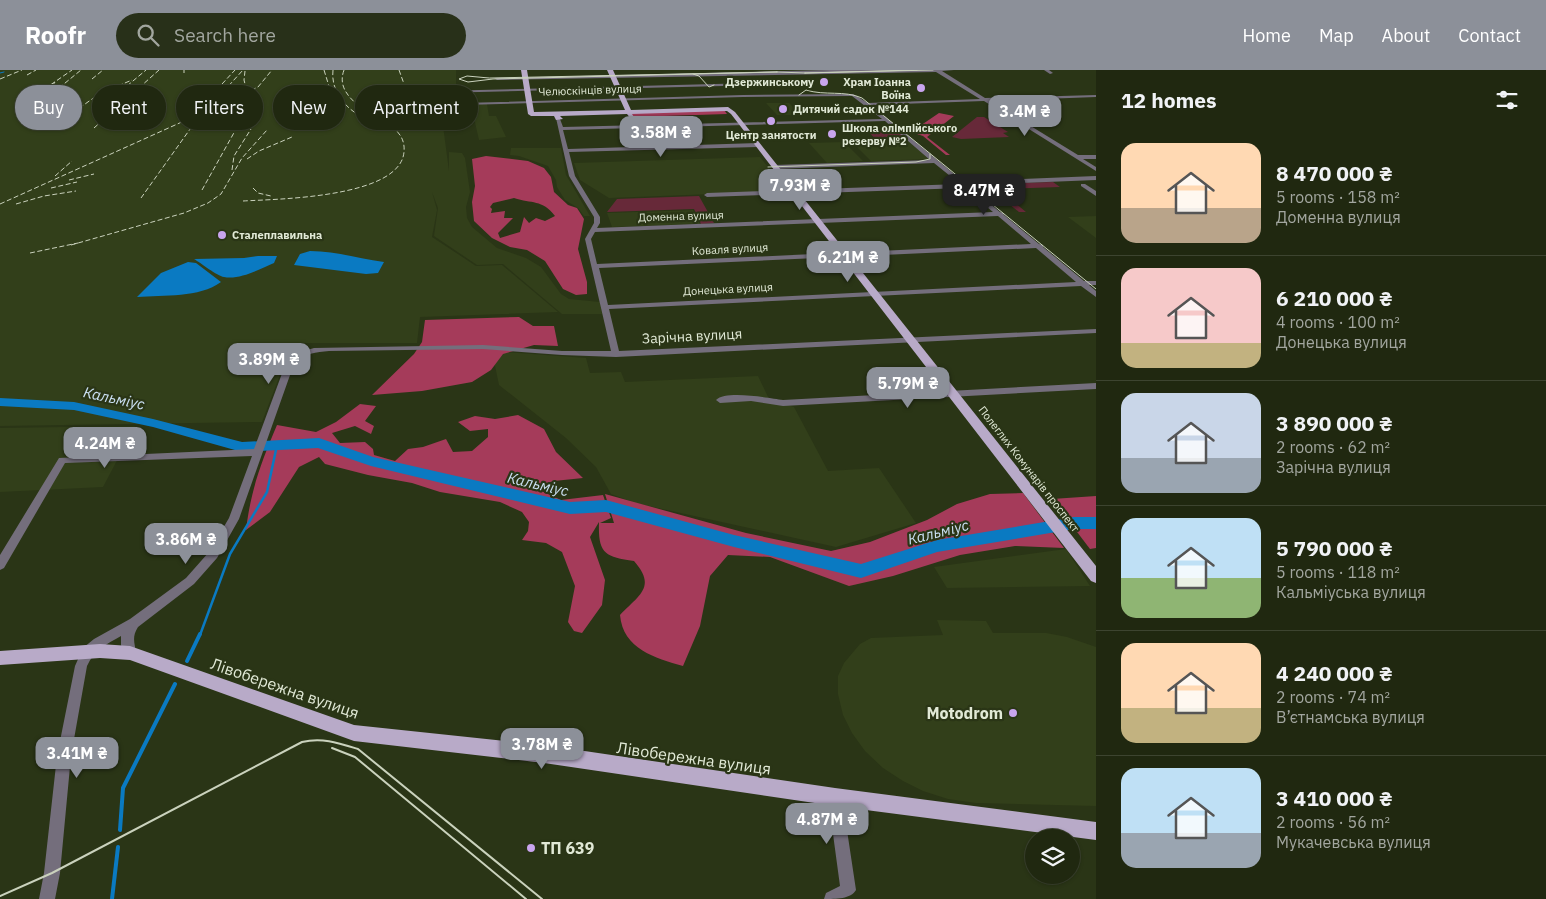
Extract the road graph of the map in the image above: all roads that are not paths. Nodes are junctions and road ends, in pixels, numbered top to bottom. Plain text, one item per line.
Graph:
1 (524, 70) edge
2 (892, 70) edge
3 (938, 70) edge
4 (952, 70) edge
5 (1046, 70) edge
6 (783, 71) edge
7 (697, 72) edge
8 (1052, 73) dead end
9 (611, 74) edge
10 (799, 74) junction
11 (792, 77) junction
12 (525, 78) junction
13 (710, 86) junction
14 (618, 88) junction
15 (806, 89) junction
16 (526, 90) junction
17 (478, 91) edge
18 (1087, 92) dead end
19 (1095, 96) edge
20 (716, 97) junction
21 (623, 99) junction
22 (984, 99) junction
23 (528, 102) junction
24 (868, 103) junction
25 (478, 104) edge
26 (728, 109) junction
27 (734, 114) junction
28 (630, 115) junction
29 (557, 117) junction
30 (886, 120) junction
31 (742, 124) junction
32 (560, 129) junction
33 (758, 145) junction
34 (565, 151) junction
35 (1096, 157) edge
36 (1077, 158) junction
37 (938, 161) junction
38 (775, 167) junction
39 (1096, 169) edge
40 (1096, 178) edge
41 (967, 185) junction
42 (1083, 185) dead end
43 (794, 192) junction
44 (1096, 194) edge
45 (707, 195) dead end
46 (1007, 214) junction
47 (999, 215) junction
48 (816, 221) junction
49 (594, 230) junction
50 (1047, 246) junction
51 (1038, 247) junction
52 (843, 255) junction
53 (595, 266) junction
54 (1082, 284) junction
55 (1095, 284) edge
56 (873, 293) junction
57 (1096, 295) edge
58 (605, 307) junction
59 (1096, 331) edge
60 (909, 339) junction
61 (616, 354) junction
62 (1096, 386) edge
63 (953, 394) junction
64 (720, 400) dead end
65 (257, 452) junction
66 (0, 565) edge
67 (1096, 577) edge
68 (134, 623) junction
69 (87, 652) junction
70 (130, 653) junction
71 (0, 658) edge
72 (835, 797) junction
73 (1096, 831) edge
74 (47, 899) edge
75 (832, 899) edge

1 - 12 main road
2 - 6 street
3 - 4 street
3 - 10 street
3 - 22 street
5 - 8 street
6 - 7 street
6 - 10 street
6 - 11 street
7 - 9 street
7 - 13 street
9 - 12 street
9 - 14 main road
10 - 11 street
11 - 15 street
12 - 12 street
12 - 16 main road
13 - 14 street
13 - 15 street
13 - 20 street, Полеглих Комунарів проспект
14 - 16 street
14 - 21 main road
15 - 20 street, Челюскінців вулиця
15 - 24 street
16 - 17 street
16 - 23 main road
18 - 19 street
19 - 22 street
20 - 21 street, Челюскінців вулиця
20 - 26 street, Полеглих Комунарів проспект
21 - 23 street, Челюскінців вулиця
21 - 28 main road
22 - 24 street
22 - 36 street
23 - 25 street, Челюскінців вулиця
23 - 29 main road
24 - 30 street
24 - 37 street
26 - 27 main road, Полеглих Комунарів проспект
26 - 28 main road
27 - 28 main road
27 - 31 main road, Полеглих Комунарів проспект
28 - 29 main road
29 - 32 street
30 - 31 street
30 - 37 street
31 - 32 street
31 - 33 main road, Полеглих Комунарів проспект
32 - 34 street
33 - 34 street
33 - 38 main road, Полеглих Комунарів проспект
34 - 49 street
35 - 36 street
36 - 39 street
37 - 38 street
37 - 41 street
38 - 43 main road, Полеглих Комунарів проспект
40 - 41 street
41 - 43 street
41 - 46 street
41 - 47 street
42 - 44 street
43 - 45 street
43 - 48 main road, Полеглих Комунарів проспект
46 - 47 street, Доменна вулиця
46 - 50 street
47 - 48 street, Доменна вулиця
47 - 51 street
48 - 49 street, Доменна вулиця
48 - 52 main road, Полеглих Комунарів проспект
49 - 53 street
50 - 51 street, Коваля вулиця
50 - 55 street
51 - 52 street, Коваля вулиця
51 - 54 street
52 - 53 street, Коваля вулиця
52 - 56 main road, Полеглих Комунарів проспект
53 - 58 street
54 - 55 street, Донецька вулиця
54 - 56 street, Донецька вулиця
54 - 57 street
56 - 58 street, Донецька вулиця
56 - 60 main road, Полеглих Комунарів проспект
58 - 61 street
59 - 60 street, Зарічна вулиця
60 - 61 street, Зарічна вулиця
60 - 63 main road, Полеглих Комунарів проспект
61 - 65 street, Зарічна вулиця
62 - 63 street
63 - 64 street
63 - 67 main road, Полеглих Комунарів проспект
65 - 66 street
65 - 68 street
68 - 69 street
68 - 70 street
69 - 70 main road, Лівобережна вулиця
69 - 71 main road, Лівобережна вулиця
69 - 74 street
70 - 72 main road, Лівобережна вулиця
72 - 73 main road, Лівобережна вулиця
72 - 75 street

